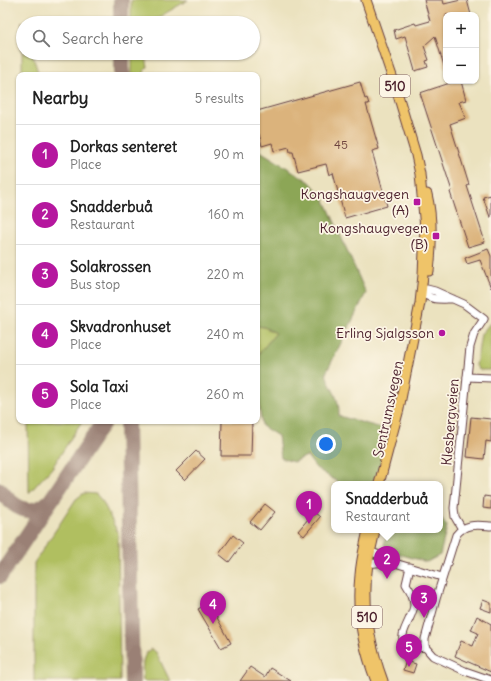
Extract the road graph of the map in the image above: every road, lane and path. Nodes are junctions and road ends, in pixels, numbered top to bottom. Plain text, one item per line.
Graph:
1 (366, 0) edge
2 (425, 292) junction
3 (467, 377) junction
4 (491, 378) edge
5 (380, 481) edge
6 (387, 481) edge
7 (491, 526) edge
8 (462, 529) junction
9 (368, 533) edge
10 (374, 533) edge
11 (367, 557) junction
12 (388, 561) junction
13 (410, 567) junction
14 (442, 576) junction
15 (425, 647) junction
16 (491, 680) edge
17 (376, 681) edge
18 (383, 681) edge

1 - 2 main road, Sentrumsvegen / 510
2 - 3 street, Klesbergveien
2 - 5 main road, Sentrumsvegen / 510
2 - 6 main road, Sentrumsvegen / 510
3 - 4 street
3 - 8 street, Klesbergveien
7 - 8 street
8 - 14 street
9 - 11 main road, 510
10 - 11 main road, 510
11 - 12 street
11 - 12 street
11 - 17 main road, 510
11 - 18 main road, 510
12 - 13 street
13 - 14 street
13 - 15 street
14 - 15 street
15 - 16 street

